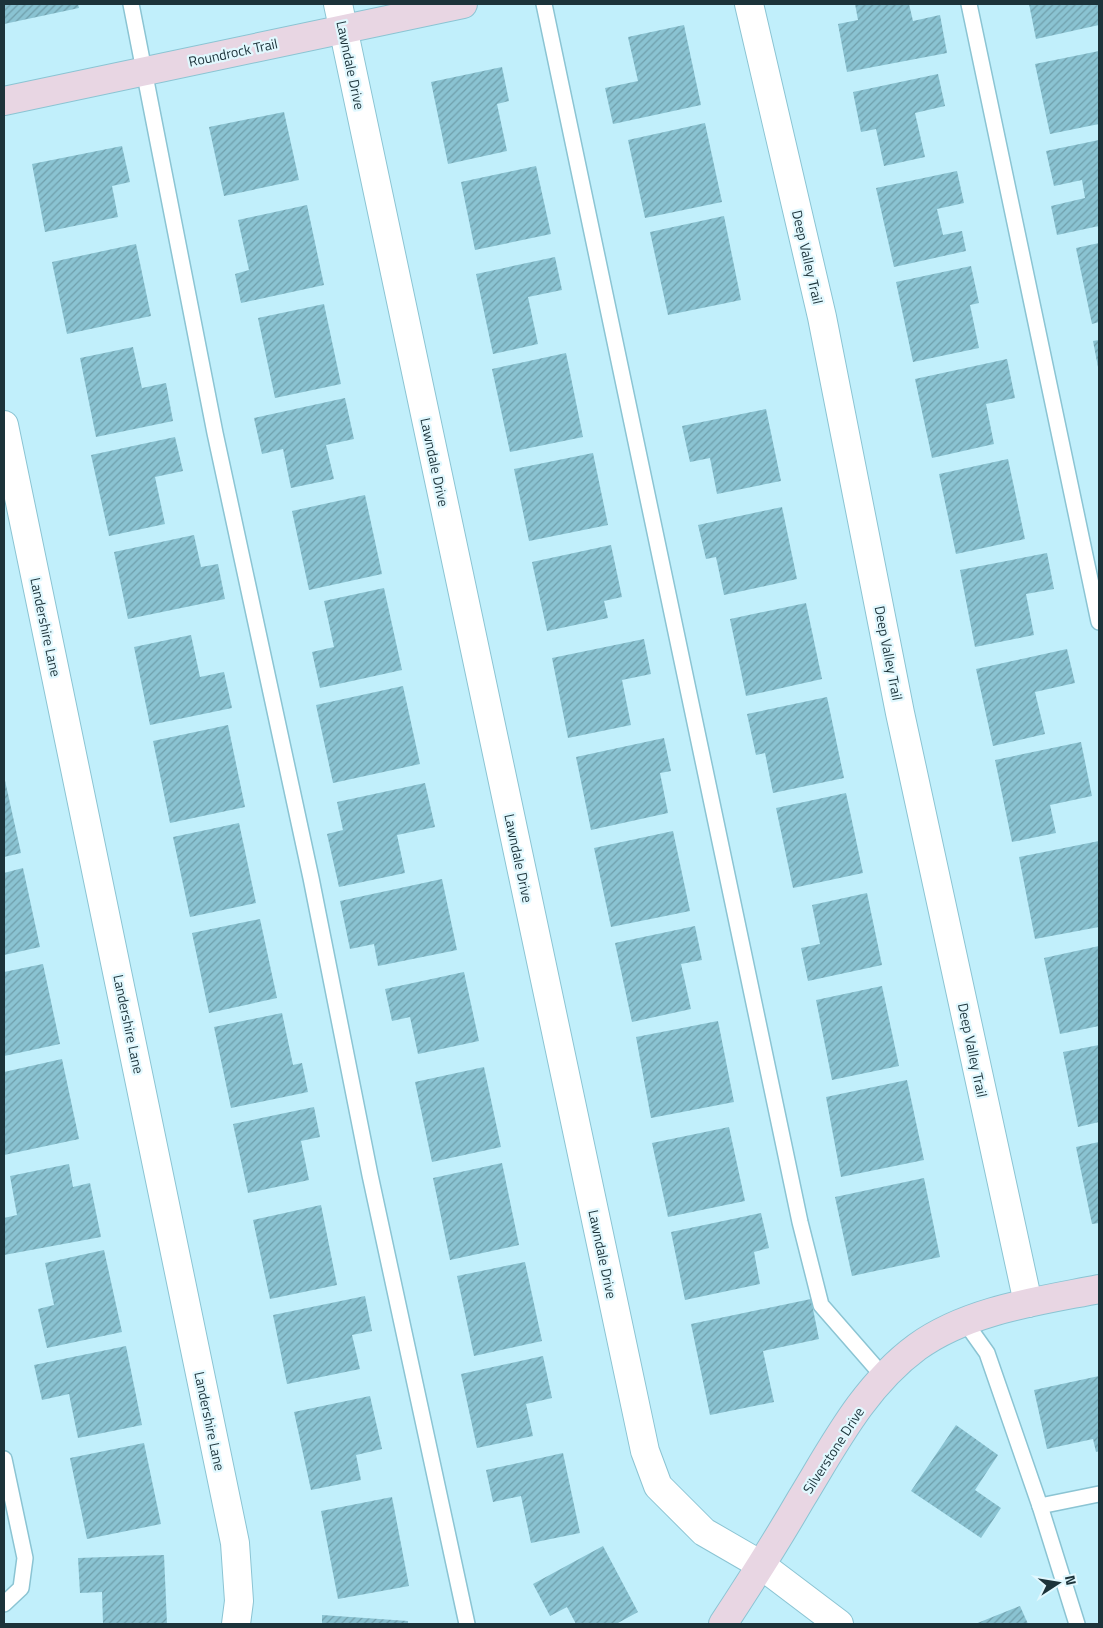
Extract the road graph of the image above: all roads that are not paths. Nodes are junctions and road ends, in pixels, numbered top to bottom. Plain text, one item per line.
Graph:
1 (131, 4) edge
2 (463, 4) edge
3 (544, 4) edge
4 (749, 4) edge
5 (968, 4) edge
6 (340, 16) edge
7 (144, 71) junction
8 (4, 101) edge
9 (4, 426) edge
10 (1099, 622) edge
11 (1099, 1289) edge
12 (1028, 1303) junction
13 (965, 1322) junction
14 (883, 1376) junction
15 (4, 1459) edge
16 (1099, 1494) edge
17 (1040, 1506) junction
18 (762, 1565) junction
19 (4, 1604) edge
20 (236, 1624) edge
21 (467, 1624) edge
22 (723, 1624) edge
23 (840, 1624) edge
24 (1077, 1624) edge

1 - 7 lane
2 - 6 street, Roundrock Trail
3 - 14 lane
4 - 12 street, Deep Valley Trail
5 - 10 lane
6 - 7 street, Roundrock Trail
6 - 18 street, Lawndale Drive
7 - 8 street, Roundrock Trail
7 - 21 lane
9 - 20 street, Landershire Lane
11 - 12 street, Silverstone Drive
12 - 13 street, Silverstone Drive
13 - 14 street, Silverstone Drive
13 - 17 lane
14 - 18 street, Silverstone Drive
15 - 19 lane
16 - 17 lane
17 - 24 lane
18 - 22 street, Silverstone Drive
18 - 23 street, Lawndale Drive

